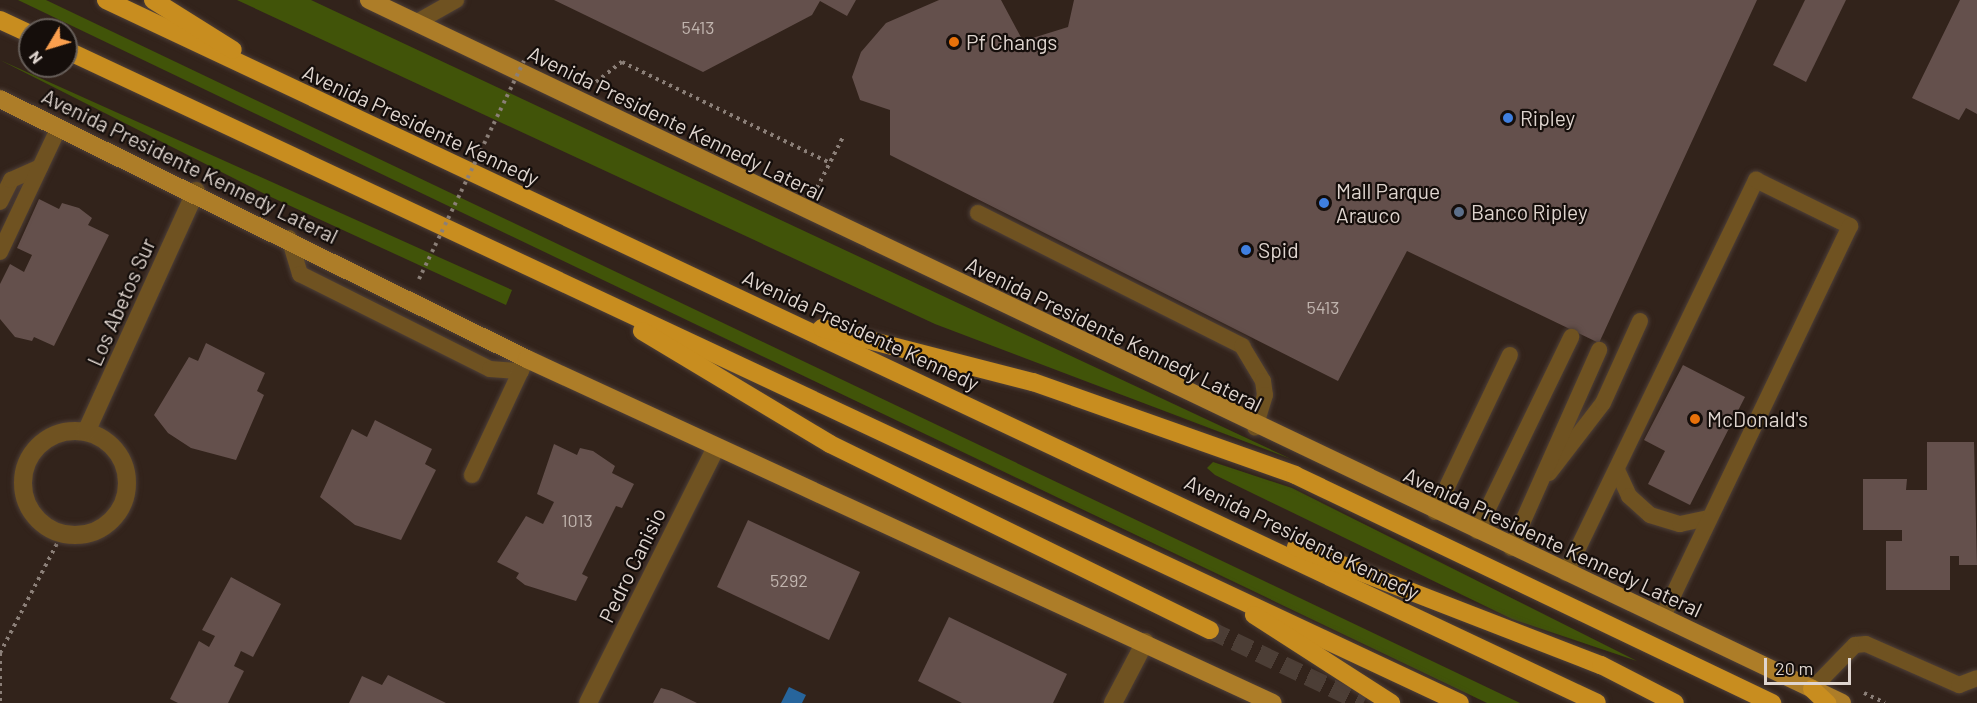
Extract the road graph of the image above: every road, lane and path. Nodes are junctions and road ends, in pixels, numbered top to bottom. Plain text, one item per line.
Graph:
1 (106, 0) edge
2 (153, 0) edge
3 (369, 0) edge
4 (456, 0) edge
5 (0, 20) edge
6 (417, 22) junction
7 (18, 28) edge
8 (78, 56) edge
9 (524, 61) dead end
10 (593, 84) dead end
11 (0, 99) edge
12 (310, 99) junction
13 (59, 126) junction
14 (844, 135) dead end
15 (828, 162) junction
16 (40, 166) junction
17 (196, 191) junction
18 (0, 202) edge
19 (808, 212) junction
20 (978, 213) dead end
21 (289, 238) junction
22 (0, 252) edge
23 (419, 279) dead end
24 (575, 289) junction
25 (780, 317) junction
26 (1640, 321) dead end
27 (1571, 337) dead end
28 (1599, 350) dead end
29 (1510, 355) dead end
30 (524, 365) junction
31 (1255, 428) junction
32 (87, 432) junction
33 (716, 447) junction
34 (1617, 470) junction
35 (472, 474) dead end
36 (1540, 482) junction
37 (1198, 512) junction
38 (1435, 512) junction
39 (1709, 518) junction
40 (1477, 531) junction
41 (62, 534) junction
42 (1511, 548) junction
43 (1186, 573) junction
44 (1566, 573) junction
45 (1662, 618) junction
46 (1210, 630) tunnel mouth
47 (1145, 642) junction
48 (1977, 678) edge
49 (1812, 689) junction
50 (0, 701) edge
51 (588, 703) edge
52 (1113, 703) edge
53 (1273, 703) edge
54 (1391, 703) edge
55 (1460, 703) edge
56 (1597, 703) edge
57 (1675, 703) edge
58 (1772, 703) edge
59 (1827, 703) edge
60 (1842, 703) edge

1 - 12 highway, Avenida Presidente Kennedy
2 - 12 highway
3 - 6 main road, Avenida Presidente Kennedy Lateral
4 - 6 lane
5 - 7 highway
6 - 19 main road, Avenida Presidente Kennedy Lateral
8 - 24 highway
9 - 23 path, bridge
10 - 15 path
11 - 13 main road, Avenida Presidente Kennedy Lateral
12 - 25 highway, Avenida Presidente Kennedy
13 - 16 lane
13 - 17 main road, Avenida Presidente Kennedy Lateral
14 - 15 path
15 - 19 path
16 - 18 lane
16 - 22 lane
17 - 21 main road, Avenida Presidente Kennedy Lateral
17 - 32 street, Los Abetos Sur
19 - 31 main road, Avenida Presidente Kennedy Lateral
20 - 31 lane
21 - 30 main road, Avenida Presidente Kennedy Lateral
21 - 30 lane
24 - 43 highway
24 - 46 highway
25 - 37 highway, Avenida Presidente Kennedy
25 - 58 highway
26 - 36 lane
27 - 40 lane
28 - 36 lane
29 - 38 lane
30 - 33 main road, Avenida Presidente Kennedy Lateral
30 - 35 lane
31 - 38 main road, Avenida Presidente Kennedy Lateral
32 - 41 street
32 - 41 street
33 - 47 main road, Avenida Presidente Kennedy Lateral
33 - 51 street, Pedro Canisio
34 - 39 lane
34 - 39 lane
34 - 44 lane
36 - 42 lane
37 - 56 highway, Avenida Presidente Kennedy
37 - 57 highway
38 - 40 main road, Avenida Presidente Kennedy Lateral
39 - 45 lane
40 - 42 main road, Avenida Presidente Kennedy Lateral
41 - 50 path
42 - 44 main road, Avenida Presidente Kennedy Lateral
43 - 54 highway
43 - 55 highway
44 - 45 main road, Avenida Presidente Kennedy Lateral
45 - 49 main road, Avenida Presidente Kennedy Lateral
47 - 52 street
47 - 53 main road, Avenida Presidente Kennedy Lateral
48 - 49 lane
49 - 59 highway
49 - 60 main road, Avenida Presidente Kennedy Lateral

